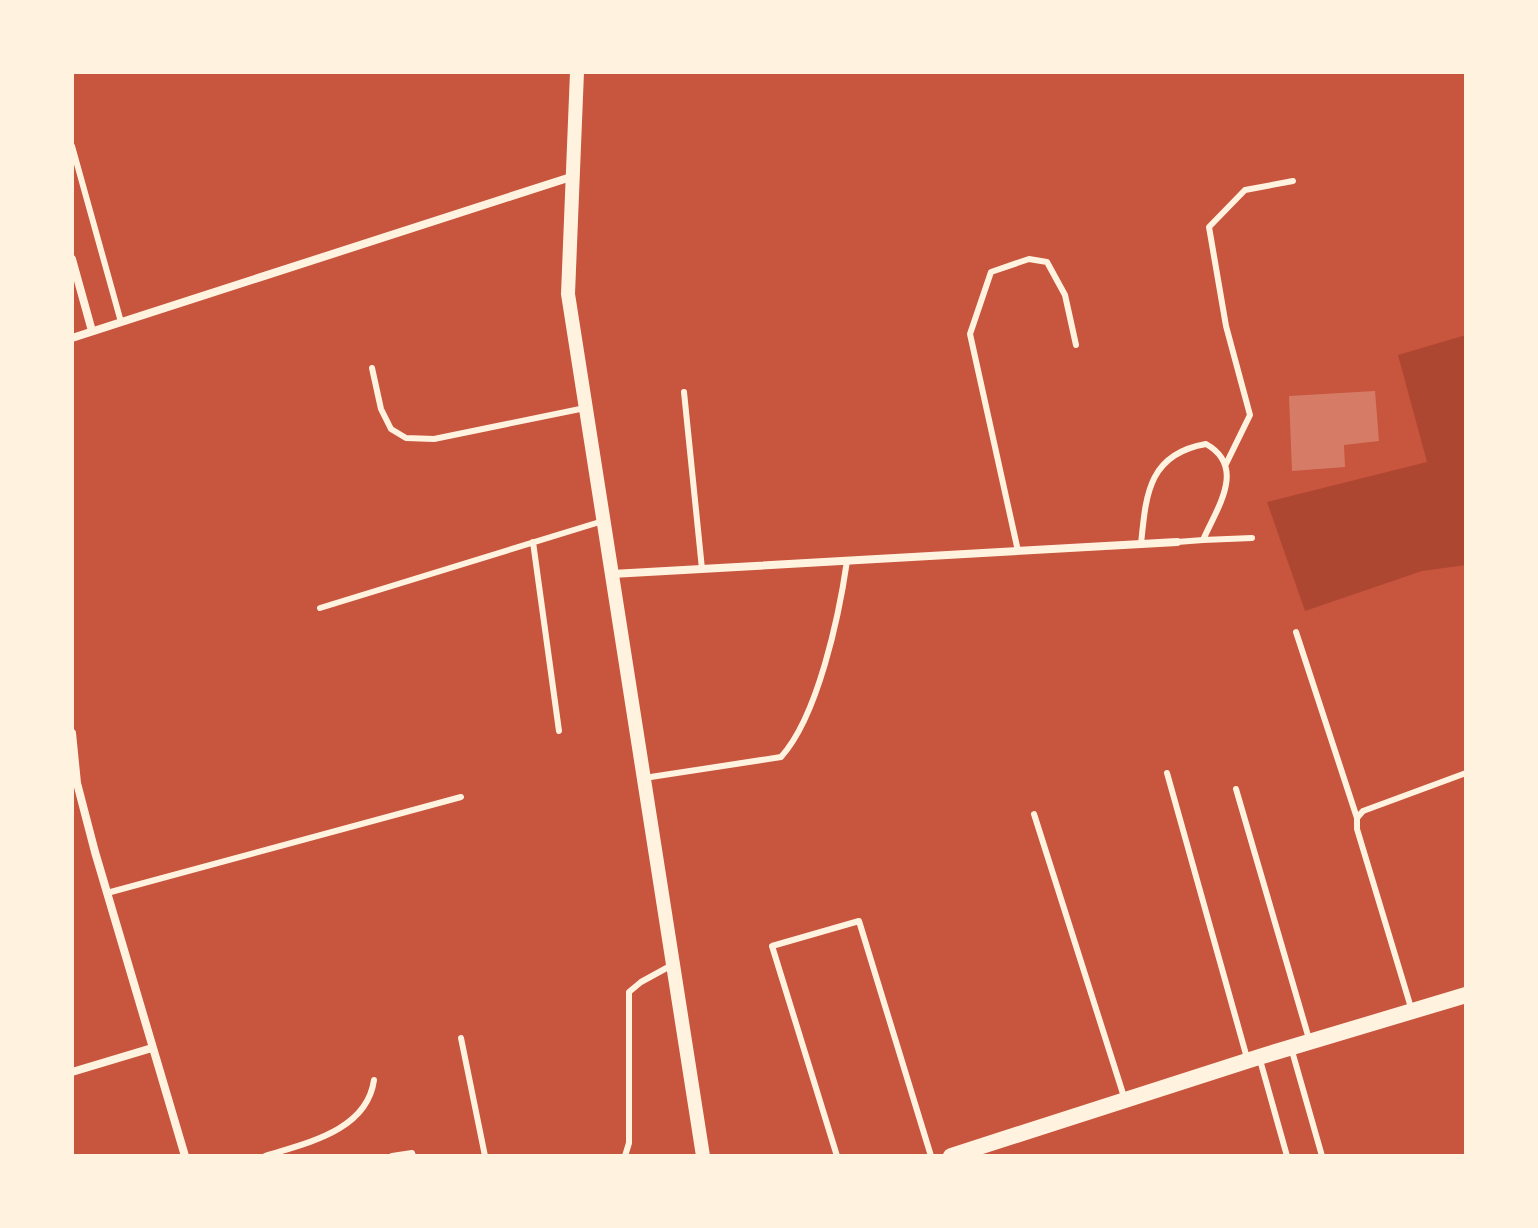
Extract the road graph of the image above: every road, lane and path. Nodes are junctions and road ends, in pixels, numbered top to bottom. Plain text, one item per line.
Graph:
1 (577, 72) edge
2 (72, 146) edge
3 (574, 176) junction
4 (1293, 181) dead end
5 (72, 259) edge
6 (121, 322) junction
7 (92, 331) junction
8 (72, 338) edge
9 (1076, 345) dead end
10 (372, 368) dead end
11 (684, 392) dead end
12 (586, 408) junction
13 (1226, 464) junction
14 (603, 520) junction
15 (1252, 538) dead end
16 (1203, 540) junction
17 (533, 542) junction
18 (1177, 542) joint
19 (1141, 544) junction
20 (1018, 551) junction
21 (847, 561) junction
22 (702, 569) junction
23 (612, 574) junction
24 (320, 608) dead end
25 (1296, 632) dead end
26 (559, 731) dead end
27 (72, 733) edge
28 (1167, 773) dead end
29 (1466, 773) edge
30 (644, 778) junction
31 (1236, 789) dead end
32 (461, 797) dead end
33 (1034, 814) dead end
34 (1357, 818) junction
35 (107, 893) junction
36 (672, 965) junction
37 (1466, 995) edge
38 (1412, 1011) junction
39 (461, 1038) dead end
40 (1310, 1041) junction
41 (152, 1048) junction
42 (1291, 1048) junction
43 (1253, 1058) junction
44 (72, 1072) edge
45 (374, 1080) dead end
46 (1125, 1100) junction
47 (185, 1156) edge
48 (265, 1156) edge
49 (392, 1156) edge
50 (413, 1156) edge
51 (485, 1156) edge
52 (625, 1156) edge
53 (703, 1156) edge
54 (837, 1156) edge
55 (931, 1156) edge
56 (951, 1156) edge
57 (1287, 1156) edge
58 (1322, 1156) edge

1 - 3 street
2 - 6 lane
3 - 6 street
3 - 12 street
4 - 13 lane
5 - 7 street
6 - 7 street
7 - 8 street
9 - 20 lane
10 - 12 lane
11 - 22 lane
12 - 14 street
13 - 16 lane
13 - 19 lane
14 - 17 lane
14 - 23 street
15 - 16 lane
16 - 18 lane
17 - 24 lane
17 - 26 lane
18 - 19 street
19 - 20 street
20 - 21 street
21 - 22 street
21 - 30 lane
22 - 23 street
23 - 30 street
25 - 34 lane
27 - 35 street
28 - 43 lane
29 - 34 lane
30 - 36 street
31 - 40 lane
32 - 35 lane
33 - 46 lane
34 - 38 lane
35 - 41 street
36 - 52 lane
36 - 53 street
37 - 38 main road
38 - 40 main road
39 - 51 lane
40 - 42 main road
41 - 44 street
41 - 47 street
42 - 43 main road
42 - 58 lane
43 - 46 main road
43 - 57 lane
45 - 48 lane
46 - 56 main road
49 - 50 lane
54 - 55 lane

